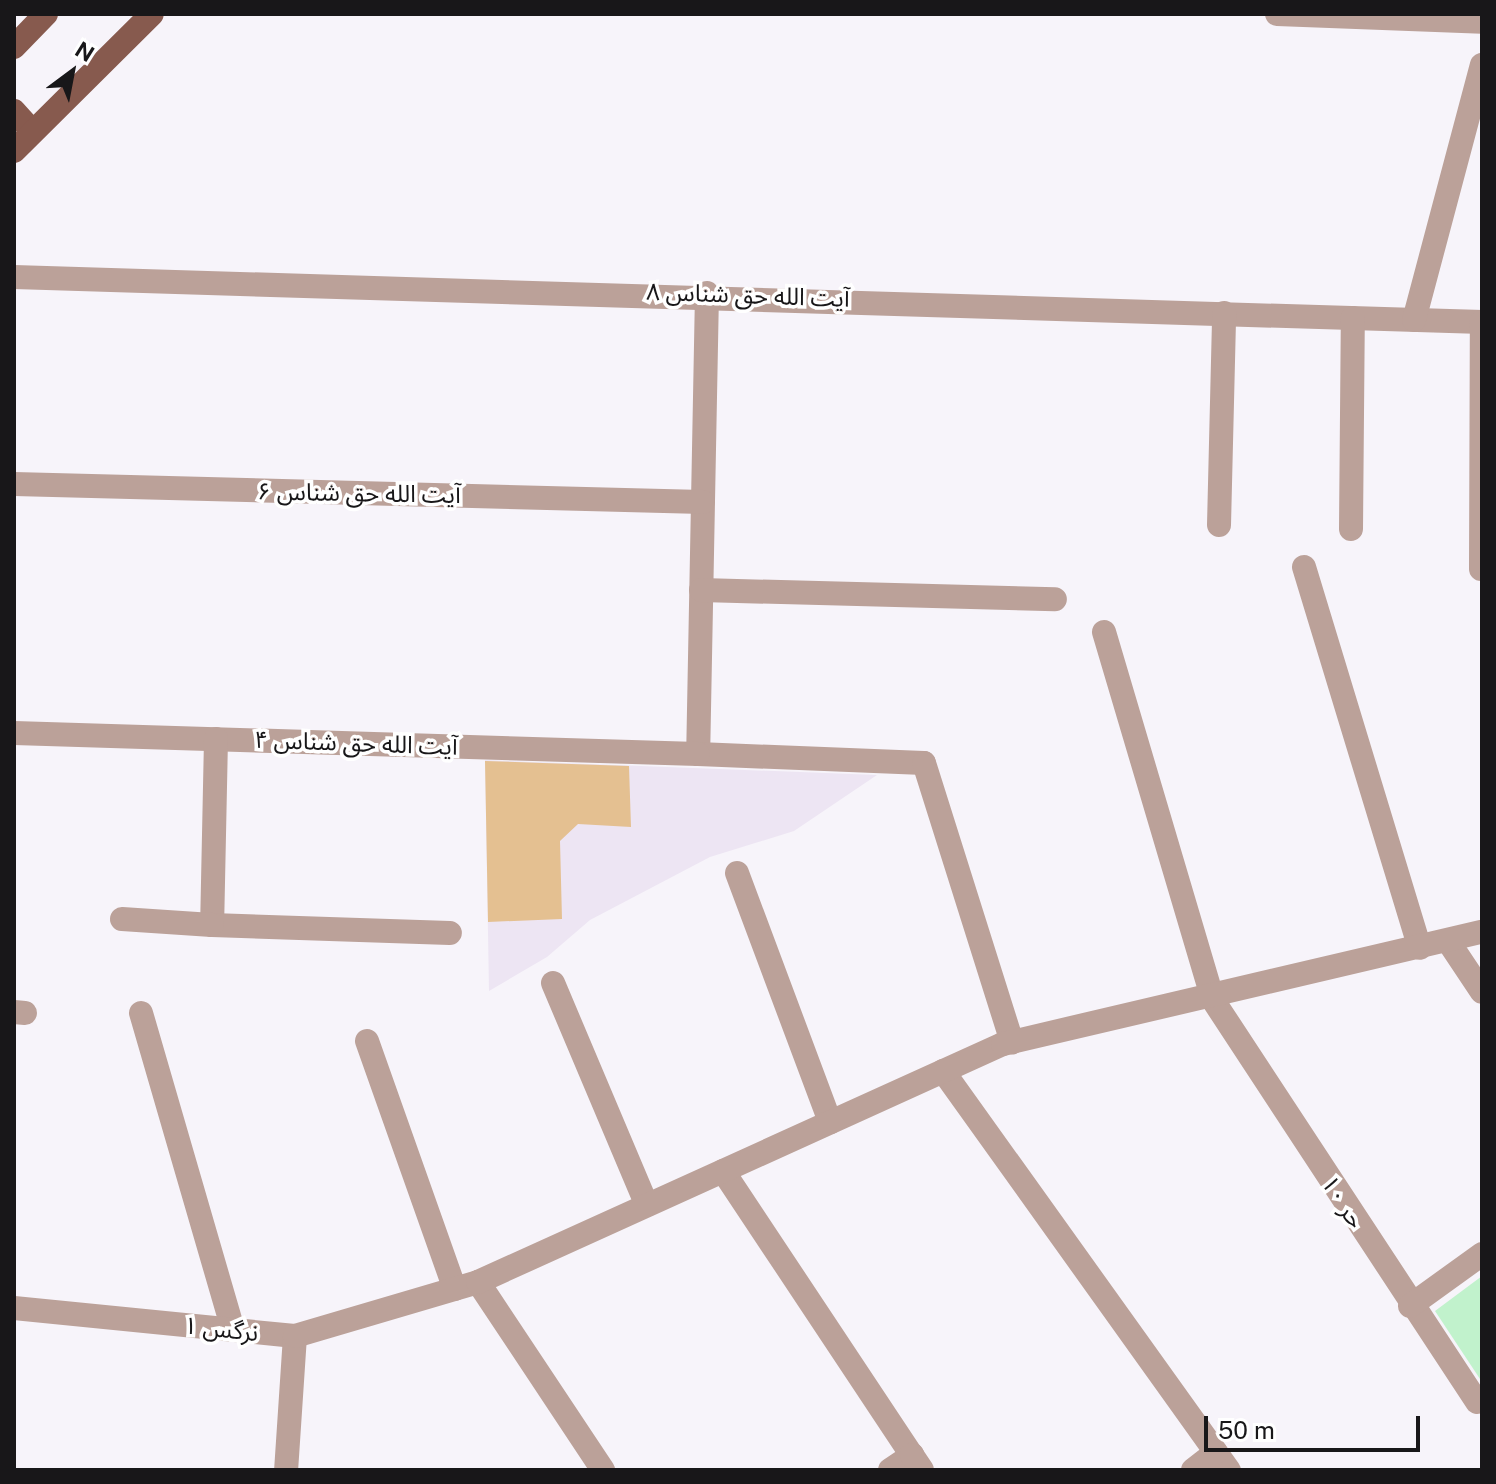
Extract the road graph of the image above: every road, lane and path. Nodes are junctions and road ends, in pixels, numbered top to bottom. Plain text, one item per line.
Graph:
1 (46, 14) edge
2 (152, 14) edge
3 (1277, 14) edge
4 (1482, 22) edge
5 (14, 47) edge
6 (1482, 65) edge
7 (14, 111) edge
8 (32, 131) junction
9 (14, 151) edge
10 (14, 277) edge
11 (707, 293) junction
12 (1224, 313) junction
13 (1353, 318) junction
14 (1414, 320) junction
15 (1482, 322) edge
16 (14, 484) edge
17 (703, 502) junction
18 (1219, 525) dead end
19 (1351, 529) dead end
20 (1304, 567) dead end
21 (1481, 569) edge
22 (701, 590) junction
23 (1055, 599) dead end
24 (1104, 632) dead end
25 (14, 733) edge
26 (216, 739) junction
27 (698, 754) junction
28 (737, 873) dead end
29 (122, 919) dead end
30 (212, 925) junction
31 (1482, 932) edge
32 (450, 933) dead end
33 (1448, 941) junction
34 (1420, 948) junction
35 (553, 983) dead end
36 (1482, 992) edge
37 (1213, 1000) junction
38 (141, 1013) dead end
39 (367, 1041) dead end
40 (1012, 1042) junction
41 (943, 1071) junction
42 (830, 1122) junction
43 (723, 1171) junction
44 (647, 1205) junction
45 (1482, 1254) edge
46 (467, 1286) junction
47 (1410, 1306) junction
48 (14, 1308) edge
49 (233, 1330) junction
50 (295, 1336) junction
51 (1477, 1402) dead end
52 (1223, 1461) edge
53 (917, 1463) edge
54 (286, 1470) edge
55 (603, 1470) edge
56 (890, 1470) edge
57 (1193, 1470) edge

1 - 5 main road
2 - 8 main road
3 - 4 street
6 - 14 street
7 - 8 main road
8 - 9 main road
10 - 11 street, آیت الله حق شناس ۸
11 - 12 street, آیت الله حق شناس ۸
11 - 17 street
12 - 13 street, آیت الله حق شناس ۸
12 - 18 street
13 - 14 street, آیت الله حق شناس ۸
13 - 19 street
14 - 15 street, آیت الله حق شناس ۸
15 - 21 street
16 - 17 street, آیت الله حق شناس ۶
17 - 22 street
20 - 34 street
22 - 23 street
22 - 27 street
24 - 37 street, حر ۱۰
25 - 26 street, آیت الله حق شناس ۴
26 - 27 street, آیت الله حق شناس ۴
26 - 30 street
27 - 40 street, آیت الله حق شناس ۴
28 - 42 street
29 - 30 street
30 - 32 street
31 - 33 street
33 - 34 street
33 - 36 street
34 - 37 street
35 - 44 street
37 - 40 street
37 - 47 street, حر ۱۰
38 - 49 street
39 - 46 street
40 - 41 street
41 - 42 street
41 - 52 street
42 - 43 street
43 - 44 street
43 - 53 street
44 - 46 street
45 - 47 street
46 - 50 street
46 - 55 street
47 - 51 street, حر ۱۰
48 - 49 street, نرگس ۱
49 - 50 street, نرگس ۱
50 - 54 street
52 - 57 street
53 - 56 street

